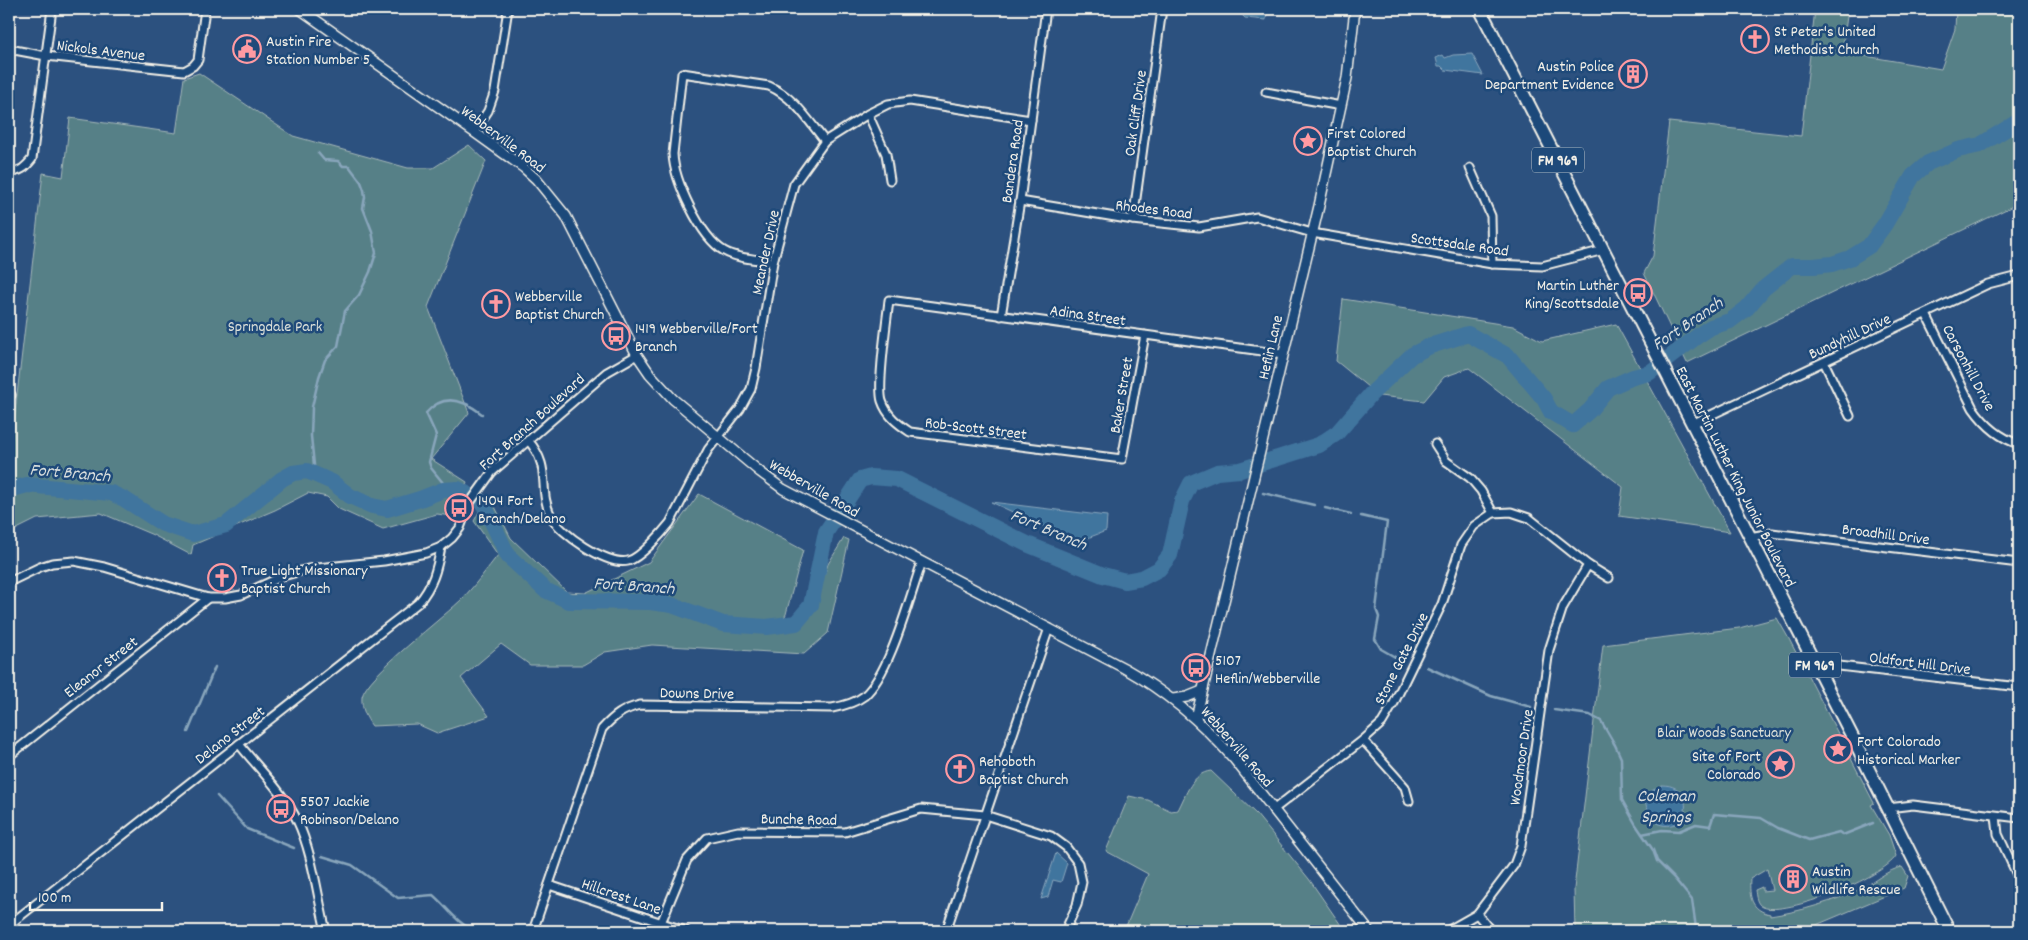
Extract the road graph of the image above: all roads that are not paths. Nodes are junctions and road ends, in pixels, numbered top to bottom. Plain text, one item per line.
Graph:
1 (52, 9) edge
2 (205, 9) edge
3 (300, 9) edge
4 (508, 9) edge
5 (1046, 9) edge
6 (1162, 9) edge
7 (1355, 9) edge
8 (1480, 9) edge
9 (9, 50) edge
10 (46, 56) junction
11 (1266, 92) dead end
12 (1341, 106) junction
13 (868, 114) junction
14 (1031, 120) junction
15 (474, 132) junction
16 (825, 141) junction
17 (1470, 168) dead end
18 (9, 172) edge
19 (890, 180) dead end
20 (1020, 201) junction
21 (1133, 220) junction
22 (1312, 233) junction
23 (1604, 250) junction
24 (773, 262) junction
25 (1492, 264) junction
26 (2019, 276) edge
27 (889, 300) joint
28 (1926, 314) junction
29 (1001, 316) junction
30 (1145, 336) junction
31 (1283, 354) junction
32 (637, 355) junction
33 (1824, 362) junction
34 (1850, 416) dead end
35 (1692, 424) junction
36 (717, 437) junction
37 (528, 440) junction
38 (1435, 444) dead end
39 (2019, 444) edge
40 (1122, 459) joint
41 (1493, 513) junction
42 (1750, 537) junction
43 (441, 547) junction
44 (922, 562) junction
45 (2019, 563) edge
46 (1588, 565) junction
47 (1609, 578) dead end
48 (9, 582) edge
49 (208, 598) junction
50 (1049, 628) junction
51 (1818, 669) junction
52 (2019, 688) edge
53 (1202, 691) junction
54 (1172, 699) junction
55 (1196, 718) junction
56 (1363, 740) junction
57 (239, 744) junction
58 (9, 756) edge
59 (1409, 802) dead end
60 (1888, 808) junction
61 (1273, 810) junction
62 (984, 815) junction
63 (1996, 816) junction
64 (2019, 818) edge
65 (2019, 879) edge
66 (549, 885) junction
67 (1477, 914) junction
68 (661, 923) junction
69 (9, 926) edge
70 (326, 931) edge
71 (533, 931) edge
72 (686, 931) edge
73 (946, 931) edge
74 (1065, 931) edge
75 (1369, 931) edge
76 (1447, 931) edge
77 (1491, 931) edge
78 (1949, 931) edge

1 - 10 street
2 - 10 street, Nickols Avenue
3 - 15 street, Webberville Road
4 - 15 street
5 - 14 street, Bandera Road
6 - 21 street, Oak Cliff Drive
7 - 12 street, Heflin Lane
8 - 23 main road, East Martin Luther King Junior Boulevard / FM 969
9 - 10 street, Nickols Avenue
10 - 18 street
11 - 12 street
12 - 22 street, Heflin Lane
13 - 14 street, Meander Drive
13 - 16 street, Meander Drive
13 - 19 street
14 - 20 street, Bandera Road
15 - 32 street, Webberville Road
16 - 24 street, Meander Drive
16 - 24 street
17 - 25 street
20 - 21 street, Rhodes Road
20 - 29 street, Bandera Road
21 - 22 street, Rhodes Road
22 - 25 street, Scottsdale Road
22 - 31 street, Heflin Lane
23 - 25 street, Scottsdale Road
23 - 35 main road, East Martin Luther King Junior Boulevard / FM 969
24 - 36 street, Meander Drive
26 - 28 street, Bundyhill Drive
27 - 29 street, Adina Street
27 - 40 street, Rob-Scott Street
28 - 33 street, Bundyhill Drive
28 - 39 street, Carsonhill Drive
29 - 30 street, Adina Street
30 - 31 street, Adina Street
30 - 40 street, Baker Street
31 - 53 street, Heflin Lane
32 - 36 street, Webberville Road
32 - 37 street, Fort Branch Boulevard
33 - 34 street
33 - 35 street, Bundyhill Drive
35 - 42 main road, East Martin Luther King Junior Boulevard / FM 969
36 - 37 street, Meander Drive
36 - 44 street, Webberville Road
37 - 43 street, Fort Branch Boulevard
38 - 41 street
41 - 46 street
41 - 56 street, Stone Gate Drive
42 - 45 street, Broadhill Drive
42 - 51 main road, East Martin Luther King Junior Boulevard / FM 969
43 - 49 street, Fort Branch Boulevard
43 - 57 street, Delano Street
44 - 50 street, Webberville Road
44 - 66 street, Downs Drive
46 - 47 street
46 - 67 street, Woodmoor Drive
48 - 49 street, Fort Branch Boulevard
49 - 58 street, Eleanor Street
50 - 54 street, Webberville Road
50 - 62 street
51 - 52 street, Oldfort Hill Drive
51 - 60 main road, East Martin Luther King Junior Boulevard / FM 969
53 - 54 street
53 - 55 street, Heflin Lane
54 - 55 street, Webberville Road
55 - 61 street, Webberville Road
56 - 59 street
56 - 61 street, Stone Gate Drive
57 - 69 street, Delano Street
57 - 70 street
60 - 63 street
60 - 78 main road, East Martin Luther King Junior Boulevard / FM 969
61 - 75 street, Webberville Road
62 - 68 street, Bunche Road
62 - 73 street
62 - 74 street, Bunche Road
63 - 64 street
63 - 65 street
66 - 68 street, Hillcrest Lane
66 - 71 street, Downs Drive
67 - 76 street, Woodmoor Drive
67 - 77 street
68 - 72 street, Hillcrest Lane

